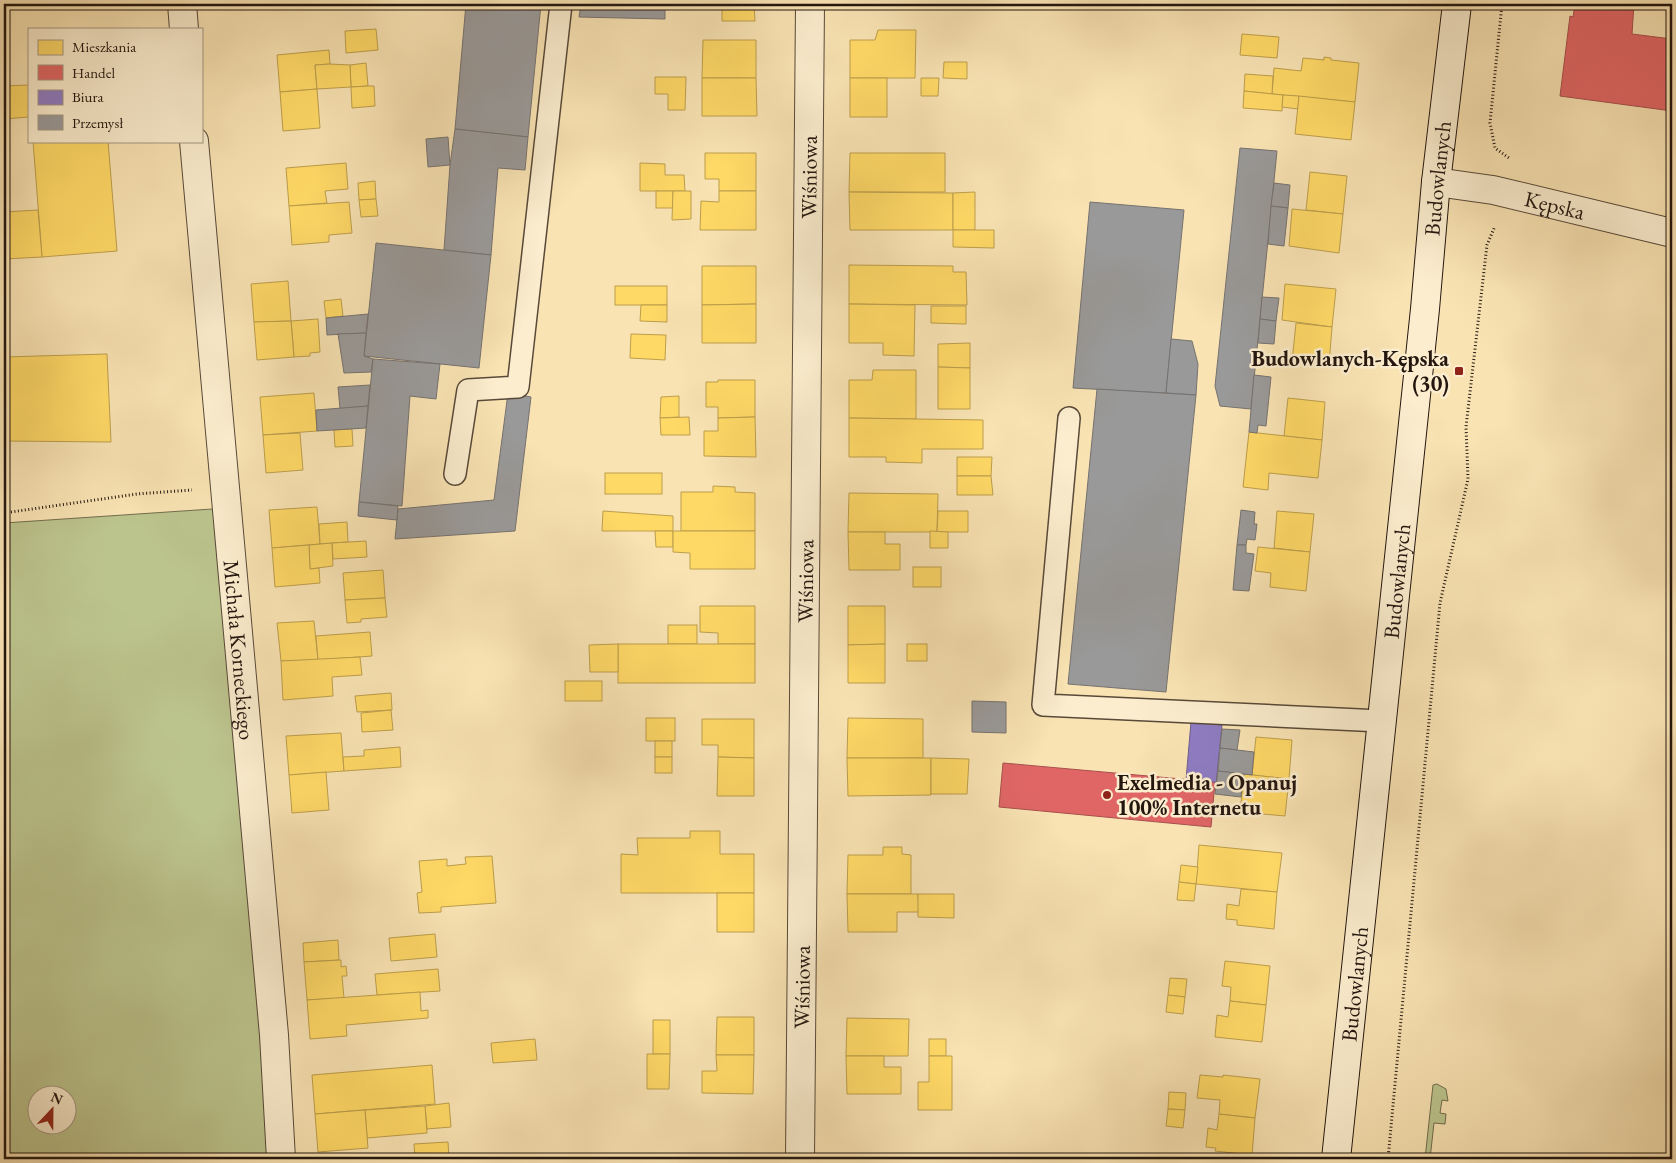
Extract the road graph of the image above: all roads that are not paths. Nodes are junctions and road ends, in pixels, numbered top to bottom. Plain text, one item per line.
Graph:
1 (182, 4) edge
2 (561, 4) edge
3 (810, 4) edge
4 (1457, 4) edge
5 (184, 28) edge
6 (194, 142) edge
7 (1436, 182) junction
8 (1672, 232) edge
9 (1069, 418) dead end
10 (455, 474) dead end
11 (1381, 721) junction
12 (281, 1159) edge
13 (800, 1159) edge
14 (1336, 1159) edge

1 - 5 street
2 - 10 lane
3 - 13 street, Wiśniowa
4 - 7 street, Budowlanych
6 - 12 street, Michała Korneckiego
7 - 8 street, Kępska
7 - 11 street, Budowlanych
9 - 11 lane
11 - 14 street, Budowlanych

